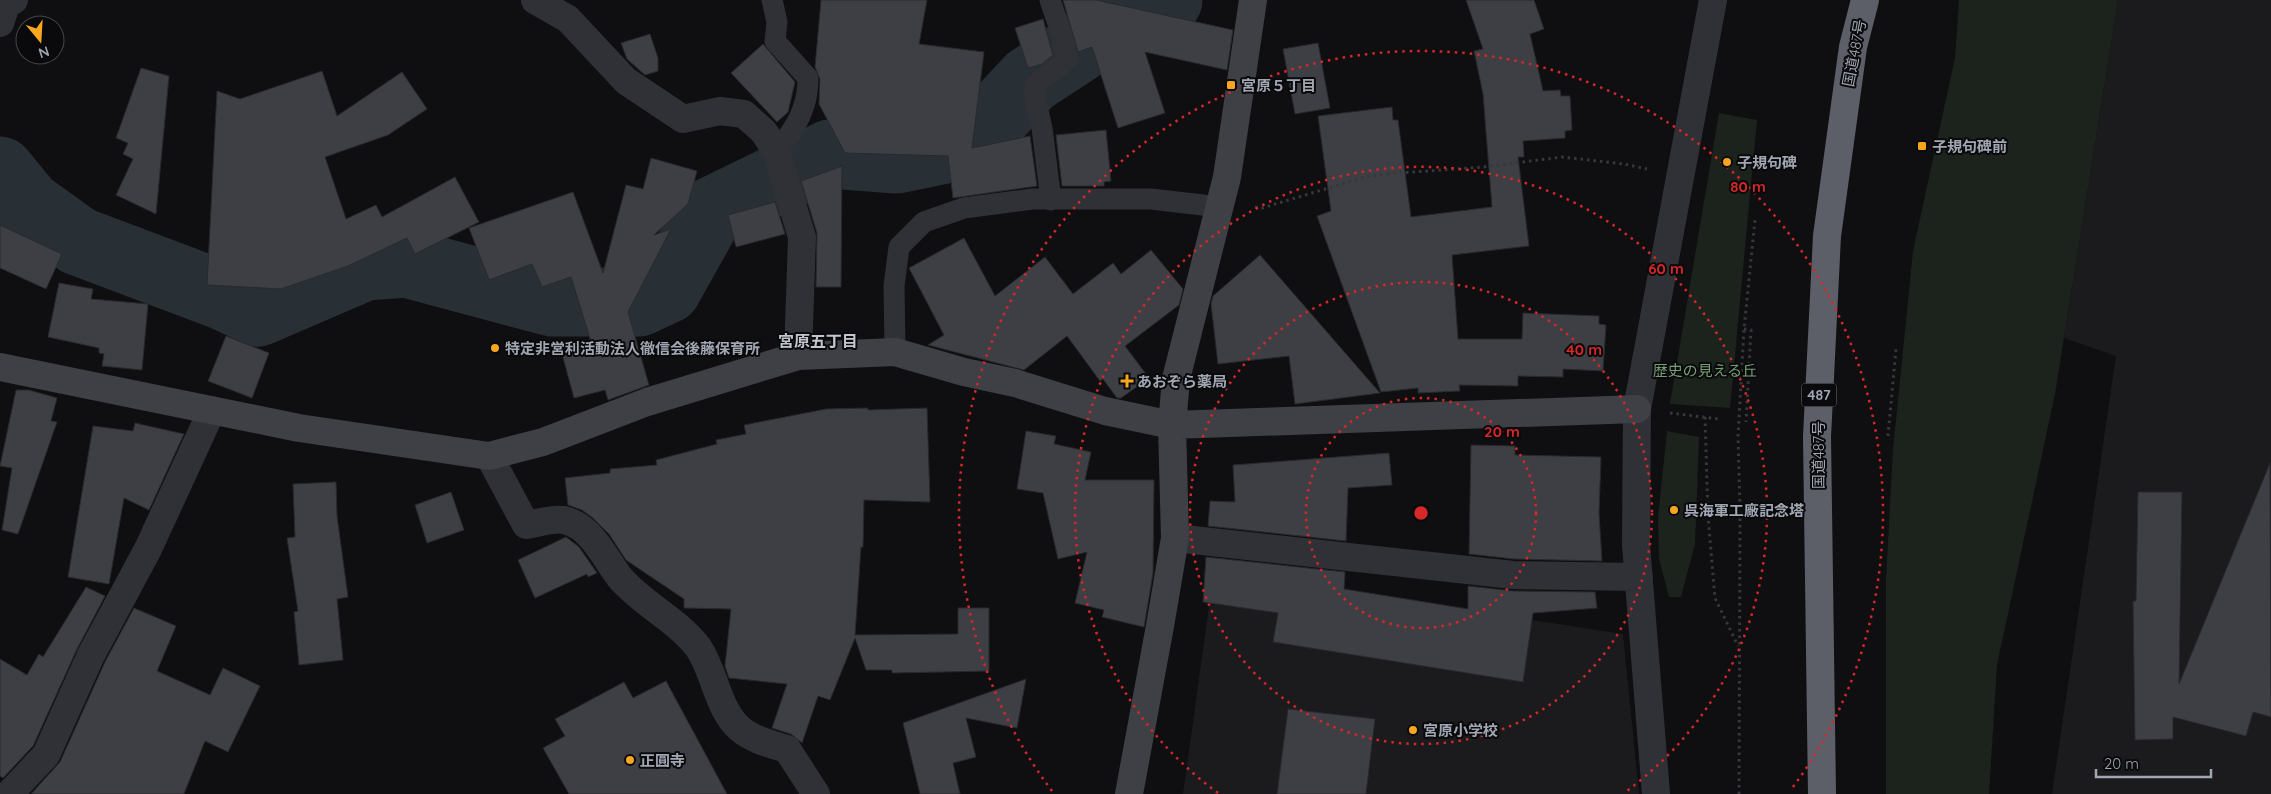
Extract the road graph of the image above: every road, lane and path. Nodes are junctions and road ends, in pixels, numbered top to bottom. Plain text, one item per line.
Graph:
1 (535, 0) edge
2 (772, 0) edge
3 (1050, 0) edge
4 (1253, 0) edge
5 (1713, 0) edge
6 (1865, 0) edge
7 (781, 168) junction
8 (1681, 177) junction
9 (1051, 200) junction
10 (1220, 206) junction
11 (1755, 220) dead end
12 (1744, 328) junction
13 (1896, 349) dead end
14 (895, 352) junction
15 (798, 356) junction
16 (0, 367) edge
17 (1637, 409) junction
18 (212, 410) junction
19 (1705, 417) junction
20 (1720, 419) dead end
21 (1746, 422) dead end
22 (1172, 425) junction
23 (1888, 436) dead end
24 (489, 456) junction
25 (1175, 538) junction
26 (1639, 577) junction
27 (1738, 647) junction
28 (9, 794) edge
29 (815, 794) edge
30 (1129, 794) edge
31 (1656, 794) edge
32 (1739, 794) edge
33 (1822, 794) edge

1 - 7 street
2 - 7 lane
3 - 9 lane
4 - 10 street
5 - 8 street
6 - 33 highway, 国道487号 / 487
7 - 15 street
8 - 10 path
8 - 17 street
9 - 10 lane
9 - 14 lane
10 - 22 street
11 - 12 path
12 - 21 path
12 - 27 path
13 - 23 path
14 - 15 street
14 - 22 street
15 - 24 street
16 - 18 street
17 - 19 path
17 - 22 street
17 - 26 street
18 - 24 street
18 - 28 street
19 - 20 path
19 - 27 path
22 - 25 street
24 - 29 street
25 - 26 street
25 - 30 street
26 - 31 street
27 - 32 path

